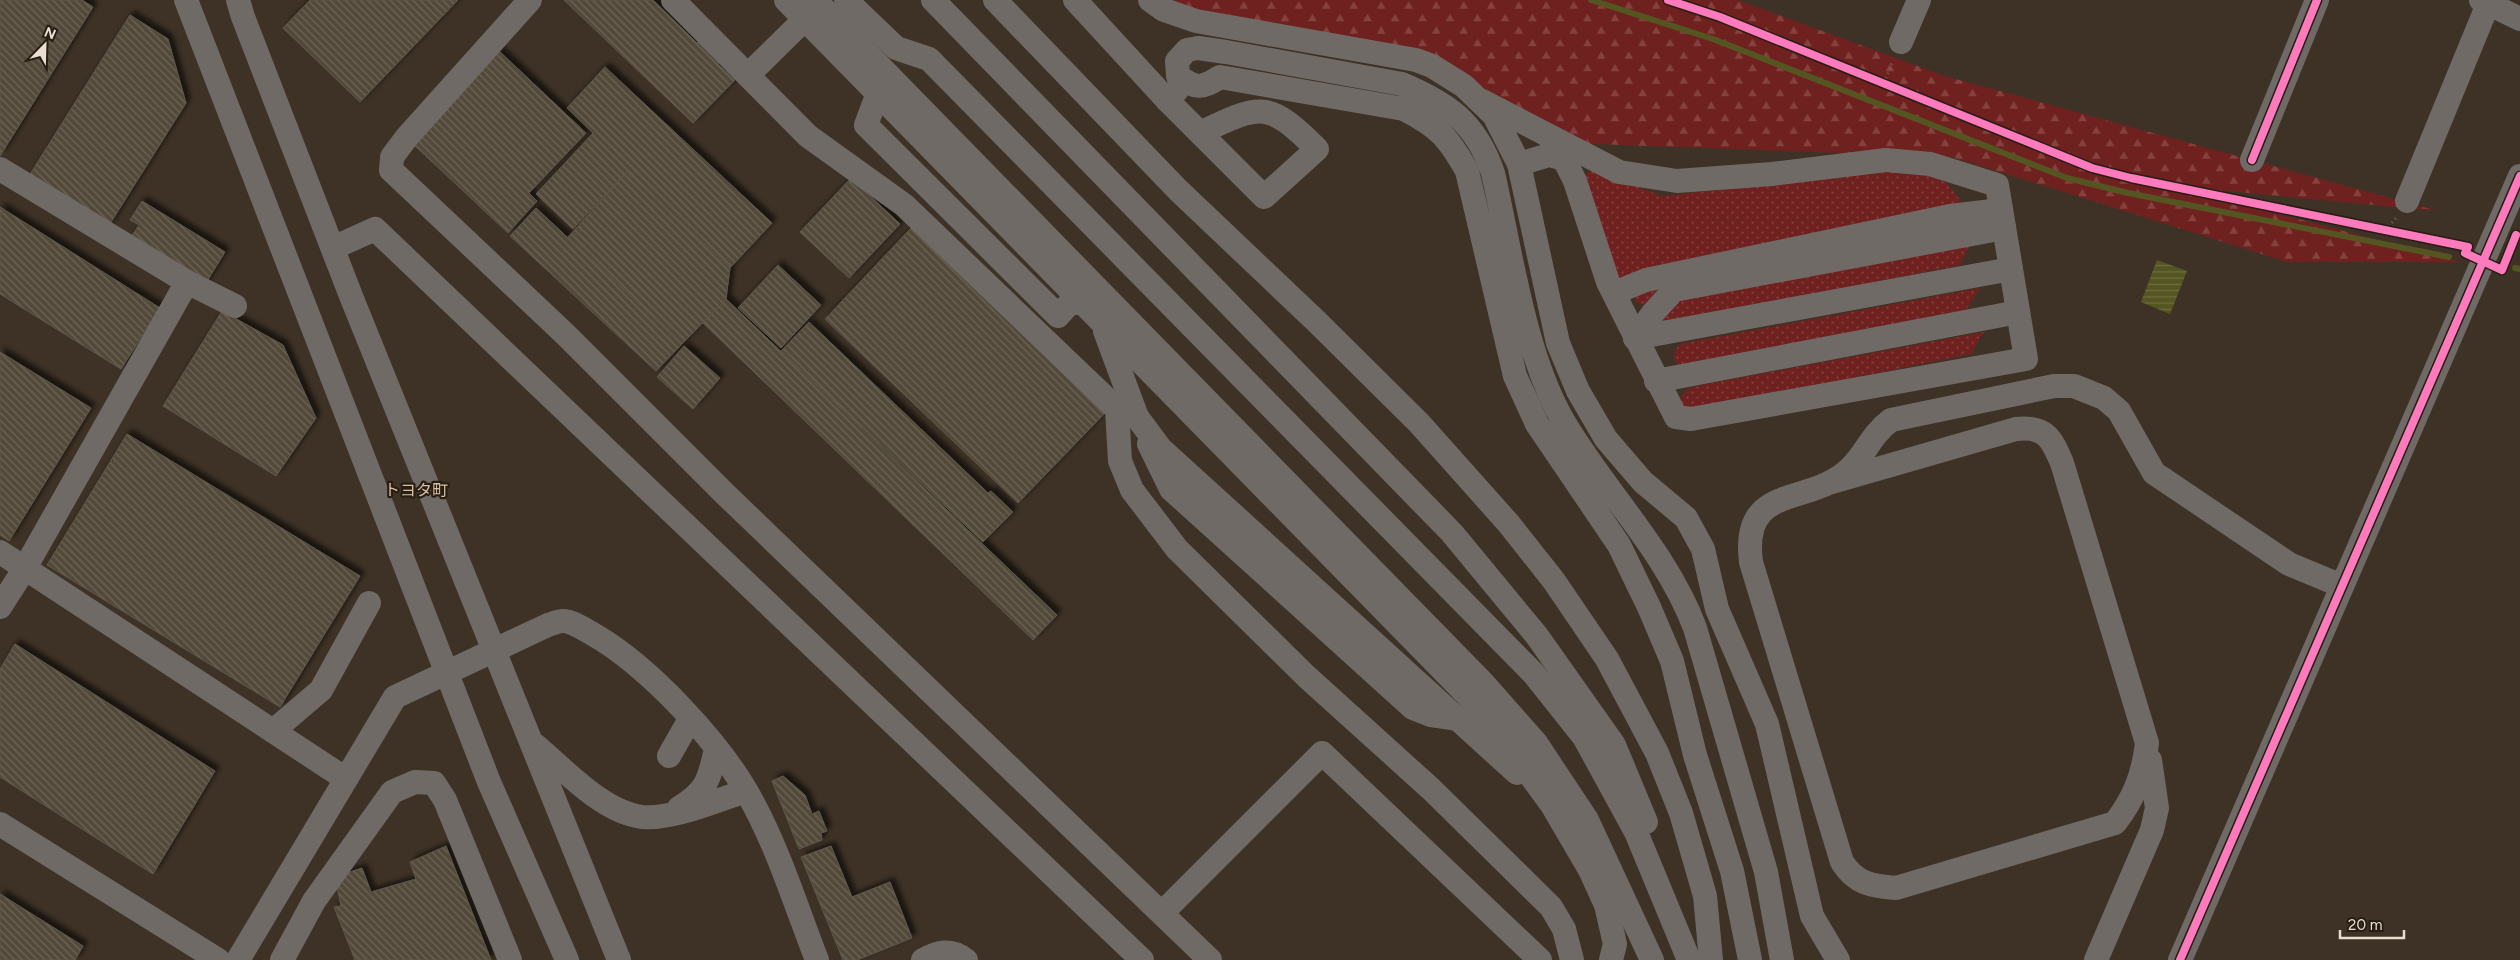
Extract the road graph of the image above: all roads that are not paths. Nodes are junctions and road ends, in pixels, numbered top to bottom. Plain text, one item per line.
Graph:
1 (186, 0) edge
2 (238, 0) edge
3 (530, 0) edge
4 (673, 0) edge
5 (786, 0) edge
6 (846, 0) edge
7 (933, 0) edge
8 (995, 0) edge
9 (1075, 0) edge
10 (1150, 0) edge
11 (1918, 0) edge
12 (2317, 0) edge
13 (2484, 2) edge
14 (810, 10) edge
15 (2520, 19) edge
16 (1902, 42) dead end
17 (748, 74) junction
18 (1185, 81) junction
19 (1167, 100) junction
20 (1482, 101) junction
21 (1200, 133) dead end
22 (1595, 160) junction
23 (2252, 160) dead end
24 (1518, 164) junction
25 (0, 169) edge
26 (2520, 176) edge
27 (1575, 180) junction
28 (2407, 201) dead end
29 (2003, 219) junction
30 (333, 248) junction
31 (2011, 269) junction
32 (187, 282) junction
33 (1614, 292) junction
34 (235, 306) dead end
35 (2018, 312) junction
36 (1101, 321) junction
37 (1636, 338) junction
38 (1656, 381) junction
39 (1832, 482) junction
40 (0, 552) edge
41 (25, 568) junction
42 (2342, 586) junction
43 (369, 603) dead end
44 (0, 607) edge
45 (690, 719) junction
46 (273, 731) junction
47 (2147, 743) junction
48 (533, 744) junction
49 (716, 749) junction
50 (669, 756) dead end
51 (346, 779) junction
52 (746, 791) junction
53 (1552, 805) junction
54 (667, 815) junction
55 (0, 824) edge
56 (1162, 913) junction
57 (218, 960) edge
58 (238, 960) edge
59 (282, 960) edge
60 (510, 960) edge
61 (567, 960) edge
62 (619, 960) edge
63 (817, 960) edge
64 (923, 960) edge
65 (966, 960) edge
66 (1142, 960) edge
67 (1210, 960) edge
68 (1540, 960) edge
69 (1572, 960) edge
70 (1611, 960) edge
71 (1652, 960) edge
72 (1689, 960) edge
73 (1696, 960) edge
74 (1711, 960) edge
75 (1750, 960) edge
76 (1782, 960) edge
77 (1838, 960) edge
78 (2096, 960) edge
79 (2180, 960) edge

1 - 61 street
2 - 30 street
3 - 56 street
4 - 17 street
5 - 14 street
6 - 72 street
7 - 73 street
8 - 74 street
9 - 19 street
10 - 20 street
11 - 16 street
12 - 23 street
13 - 15 street
13 - 28 street
14 - 17 street
14 - 36 street
14 - 71 street
17 - 69 street
18 - 19 street
18 - 75 street
18 - 76 street
19 - 21 street
20 - 22 street
20 - 24 street
22 - 27 street
22 - 29 street
24 - 27 street
24 - 77 street
25 - 32 street
26 - 42 street
27 - 33 street
29 - 31 street
29 - 33 street
29 - 37 street
30 - 48 street
30 - 66 street
31 - 35 street
31 - 37 street
32 - 34 street
32 - 41 street
33 - 37 street
35 - 38 street
35 - 38 street
36 - 53 street
36 - 53 street
37 - 38 street
39 - 42 street
39 - 47 street
39 - 47 street
40 - 41 street
41 - 44 street
41 - 46 street
42 - 79 street
43 - 46 street
45 - 49 street
45 - 50 street
45 - 51 street
46 - 51 street
47 - 78 street
48 - 54 street
48 - 62 street
49 - 52 street
49 - 54 street
51 - 58 street
52 - 54 street
52 - 63 street
53 - 70 street
55 - 57 street
56 - 67 street
56 - 68 street
59 - 60 street
64 - 65 street

